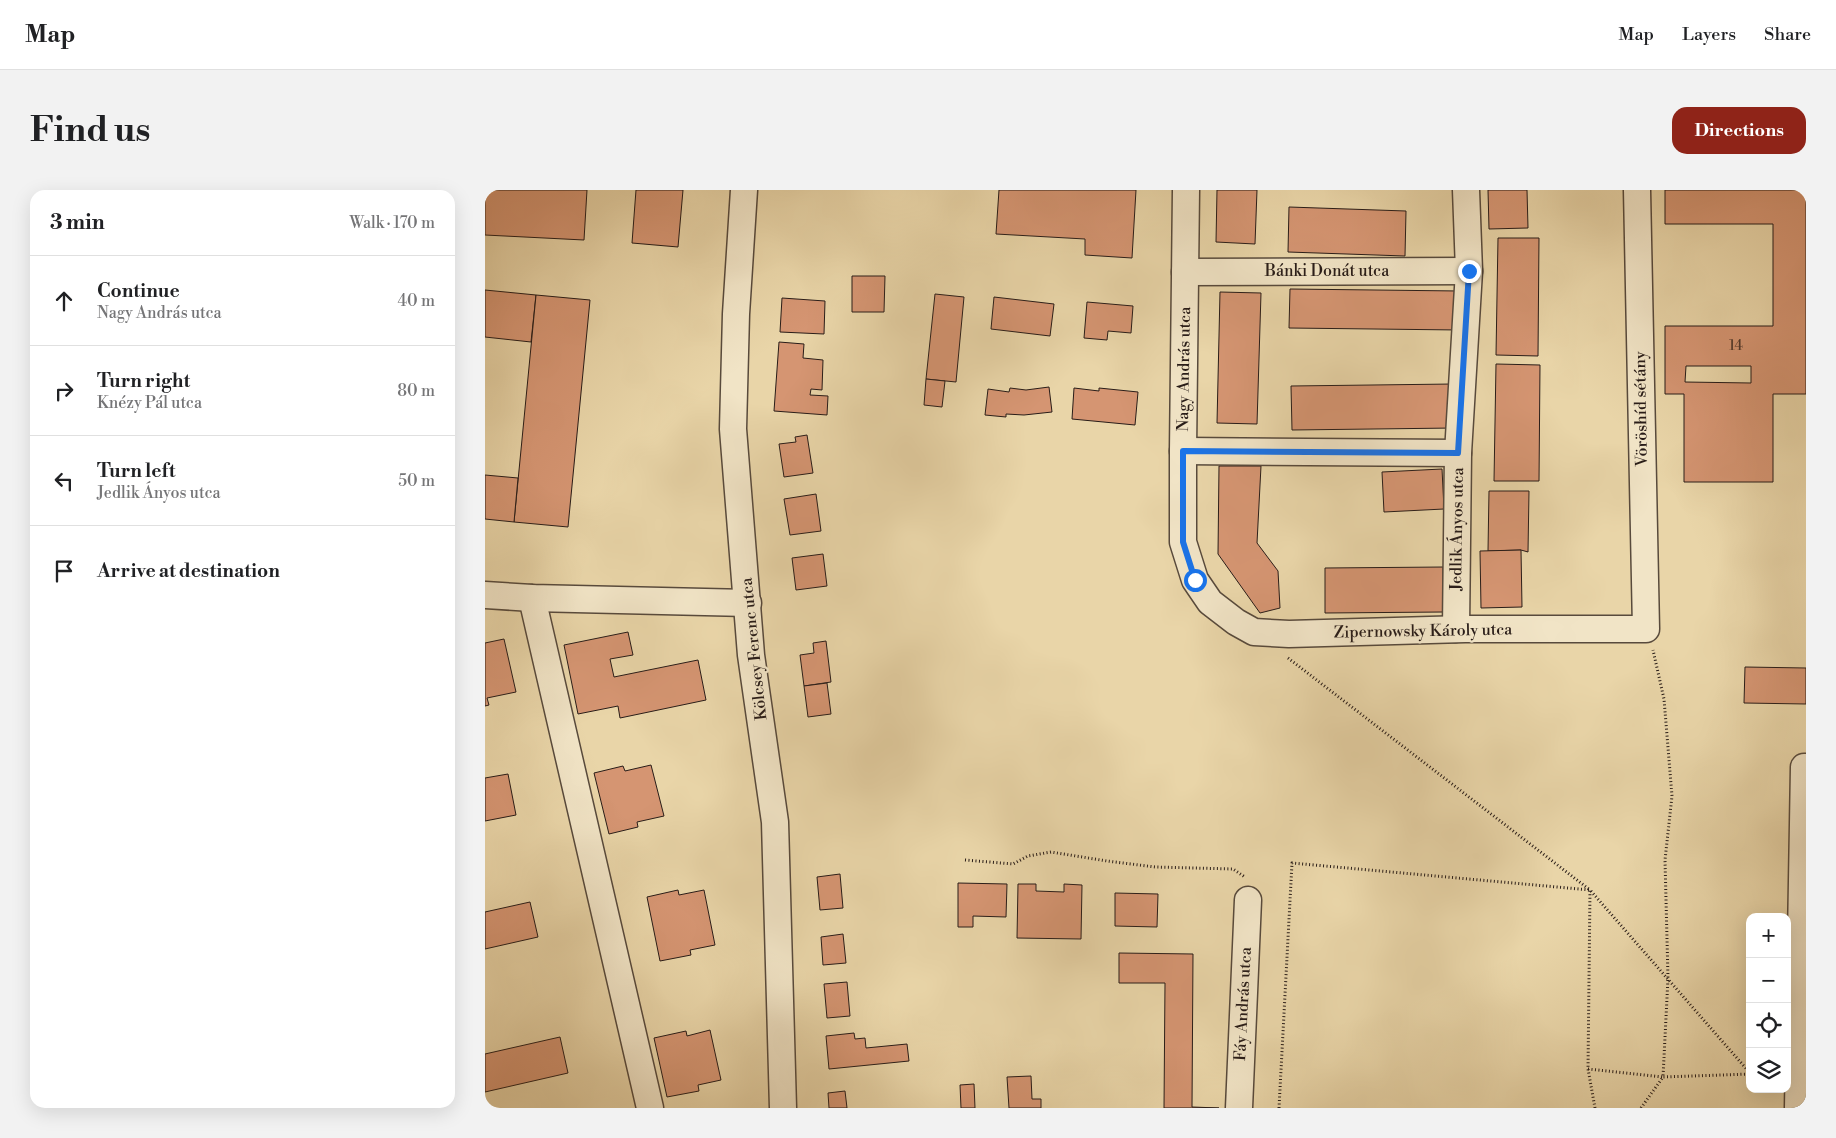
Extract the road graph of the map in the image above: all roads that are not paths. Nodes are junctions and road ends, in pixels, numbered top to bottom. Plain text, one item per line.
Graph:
1 (744, 190) edge
2 (1186, 190) edge
3 (1466, 190) edge
4 (1637, 190) edge
5 (1469, 271) junction
6 (1185, 272) junction
7 (1183, 451) junction
8 (1458, 453) junction
9 (485, 595) edge
10 (532, 598) junction
11 (1210, 602) joint
12 (748, 603) junction
13 (1456, 629) junction
14 (1646, 629) joint
15 (1805, 768) edge
16 (1248, 900) road end
17 (650, 1108) edge
18 (783, 1108) edge
19 (1239, 1108) edge
20 (1797, 1108) edge

1 - 12 street, Kölcsey Ferenc utca
2 - 6 street, Nagy András utca
3 - 5 street, Jedlik Ányos utca
4 - 14 street, Vöröshíd sétány
5 - 6 street, Bánki Donát utca
5 - 8 street, Jedlik Ányos utca
6 - 7 street, Nagy András utca
7 - 8 street
7 - 11 street, Nagy András utca
8 - 13 street, Jedlik Ányos utca
9 - 10 street
10 - 12 street
10 - 17 street
11 - 13 street, Zipernowsky Károly utca
12 - 18 street, Kölcsey Ferenc utca
13 - 14 street, Zipernowsky Károly utca
15 - 20 street
16 - 19 street, Fáy András utca

